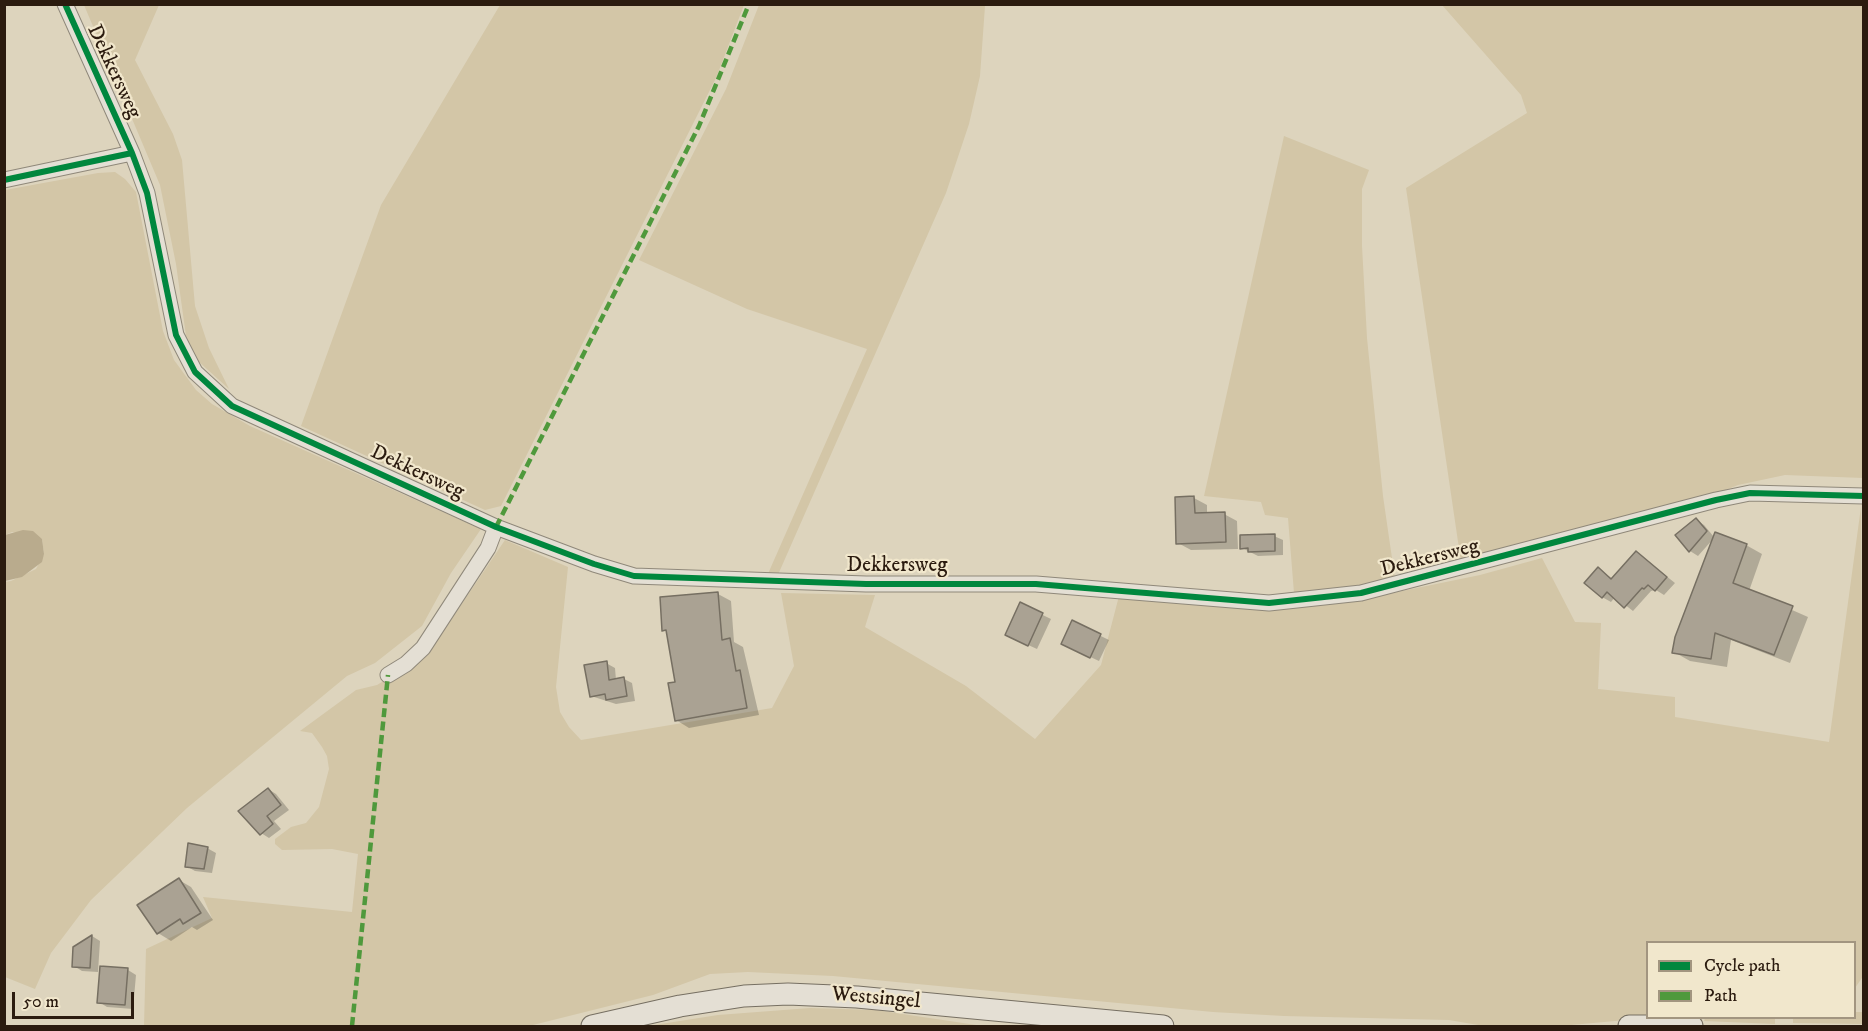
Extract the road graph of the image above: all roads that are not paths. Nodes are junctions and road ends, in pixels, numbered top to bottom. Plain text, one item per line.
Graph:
1 (64, 4) edge
2 (132, 153) junction
3 (4, 180) edge
4 (1863, 496) edge
5 (496, 527) junction
6 (388, 675) dead end
7 (592, 1026) edge
8 (1162, 1026) edge
9 (1629, 1026) edge
10 (1692, 1026) edge

1 - 2 street, Dekkersweg
2 - 3 street, Dekkersweg
2 - 5 street, Dekkersweg
4 - 5 street, Dekkersweg
5 - 6 street
7 - 8 main road, Westsingel
9 - 10 main road

